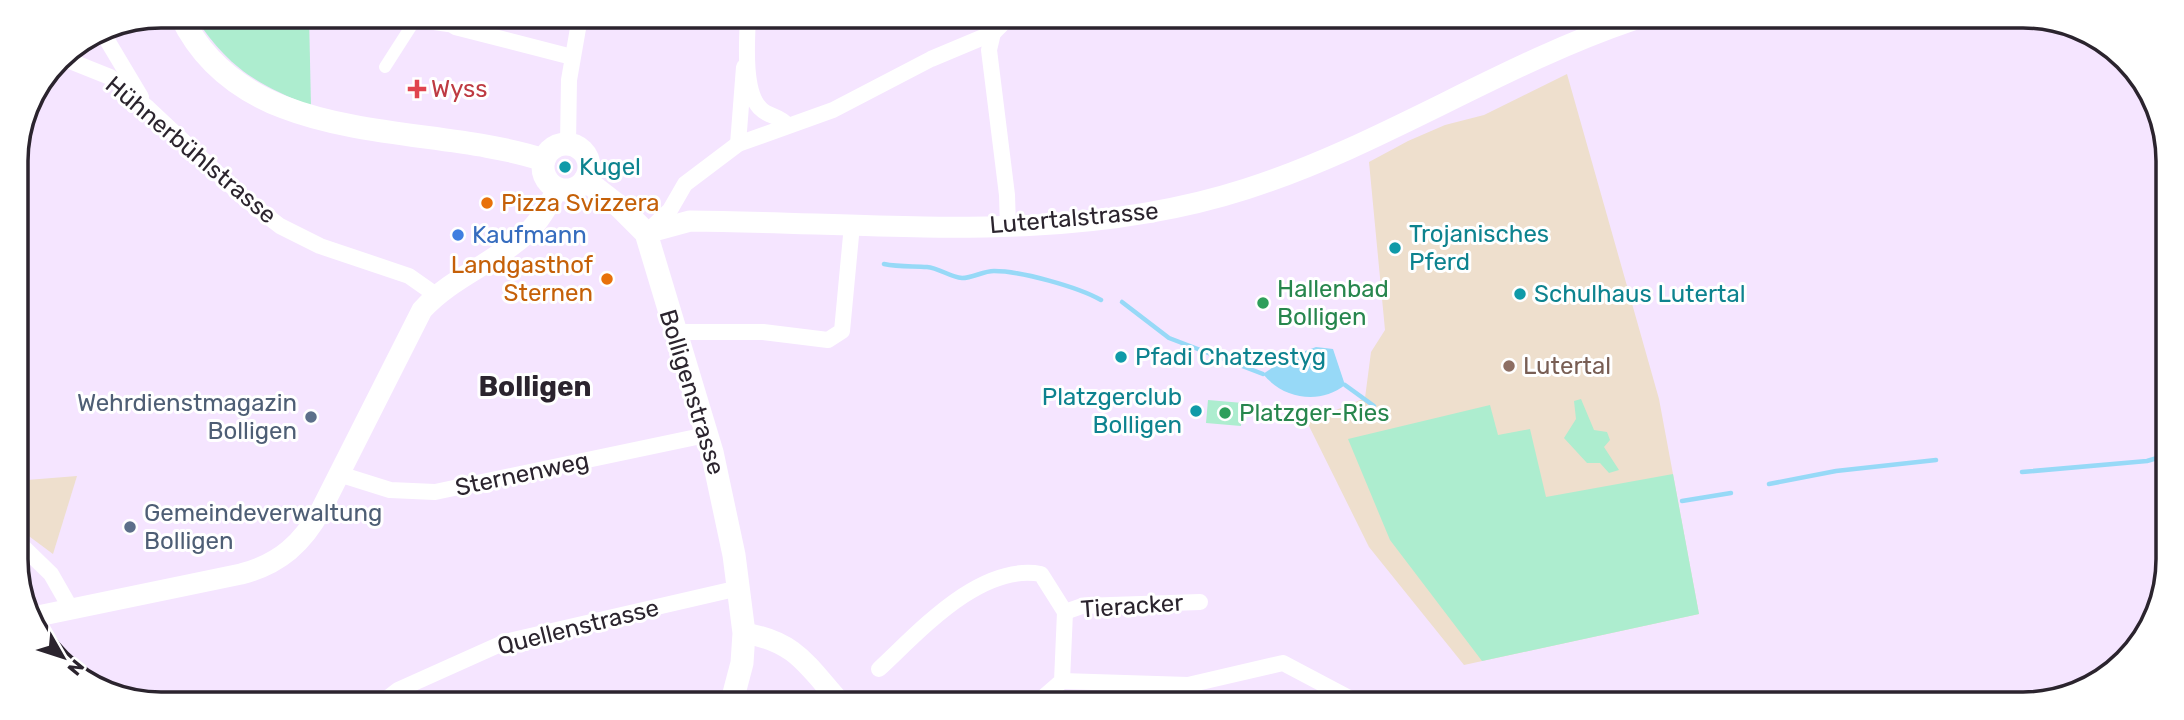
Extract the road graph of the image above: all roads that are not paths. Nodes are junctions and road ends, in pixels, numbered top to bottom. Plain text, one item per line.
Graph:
1 (189, 28) edge
2 (409, 28) edge
3 (459, 28) edge
4 (578, 28) edge
5 (747, 28) edge
6 (998, 28) edge
7 (1612, 28) edge
8 (993, 33) junction
9 (107, 40) edge
10 (572, 57) junction
11 (746, 58) junction
12 (72, 62) edge
13 (385, 66) dead end
14 (148, 108) junction
15 (787, 125) junction
16 (568, 144) junction
17 (738, 144) junction
18 (544, 160) junction
19 (585, 180) junction
20 (558, 188) junction
21 (852, 225) junction
22 (1008, 227) junction
23 (646, 233) junction
24 (436, 295) junction
25 (675, 332) junction
26 (706, 435) junction
27 (339, 474) junction
28 (28, 552) edge
29 (739, 588) junction
30 (1200, 602) dead end
31 (71, 610) junction
32 (1065, 612) junction
33 (41, 616) edge
34 (744, 633) junction
35 (879, 669) dead end
36 (1062, 681) junction
37 (395, 692) edge
38 (735, 692) edge
39 (831, 692) edge
40 (1049, 692) edge
41 (1338, 692) edge

1 - 18 main road
2 - 13 street
3 - 10 street
4 - 10 street
5 - 11 street
6 - 8 street
7 - 22 street, Lutertalstrasse
8 - 15 street
8 - 22 street
9 - 14 street
10 - 16 street
11 - 15 street
11 - 17 street
12 - 14 street, Hühnerbühlstrasse
14 - 24 street, Hühnerbühlstrasse
15 - 17 street
16 - 18 main road
16 - 19 main road
17 - 23 street
18 - 20 main road
19 - 20 main road
19 - 23 main road, Bolligenstrasse
20 - 24 street
21 - 22 street, Lutertalstrasse
21 - 23 street, Lutertalstrasse
21 - 25 street
23 - 25 main road, Bolligenstrasse
24 - 27 street
25 - 26 main road, Bolligenstrasse
26 - 27 street, Sternenweg
26 - 29 main road, Bolligenstrasse
27 - 31 street
28 - 31 street
29 - 34 main road, Bolligenstrasse
29 - 37 street, Quellenstrasse
30 - 32 street, Tieracker
31 - 33 street
32 - 35 street, Tieracker
32 - 36 street, Tieracker
34 - 38 main road, Bolligenstrasse
34 - 39 street
36 - 40 street
36 - 41 street

